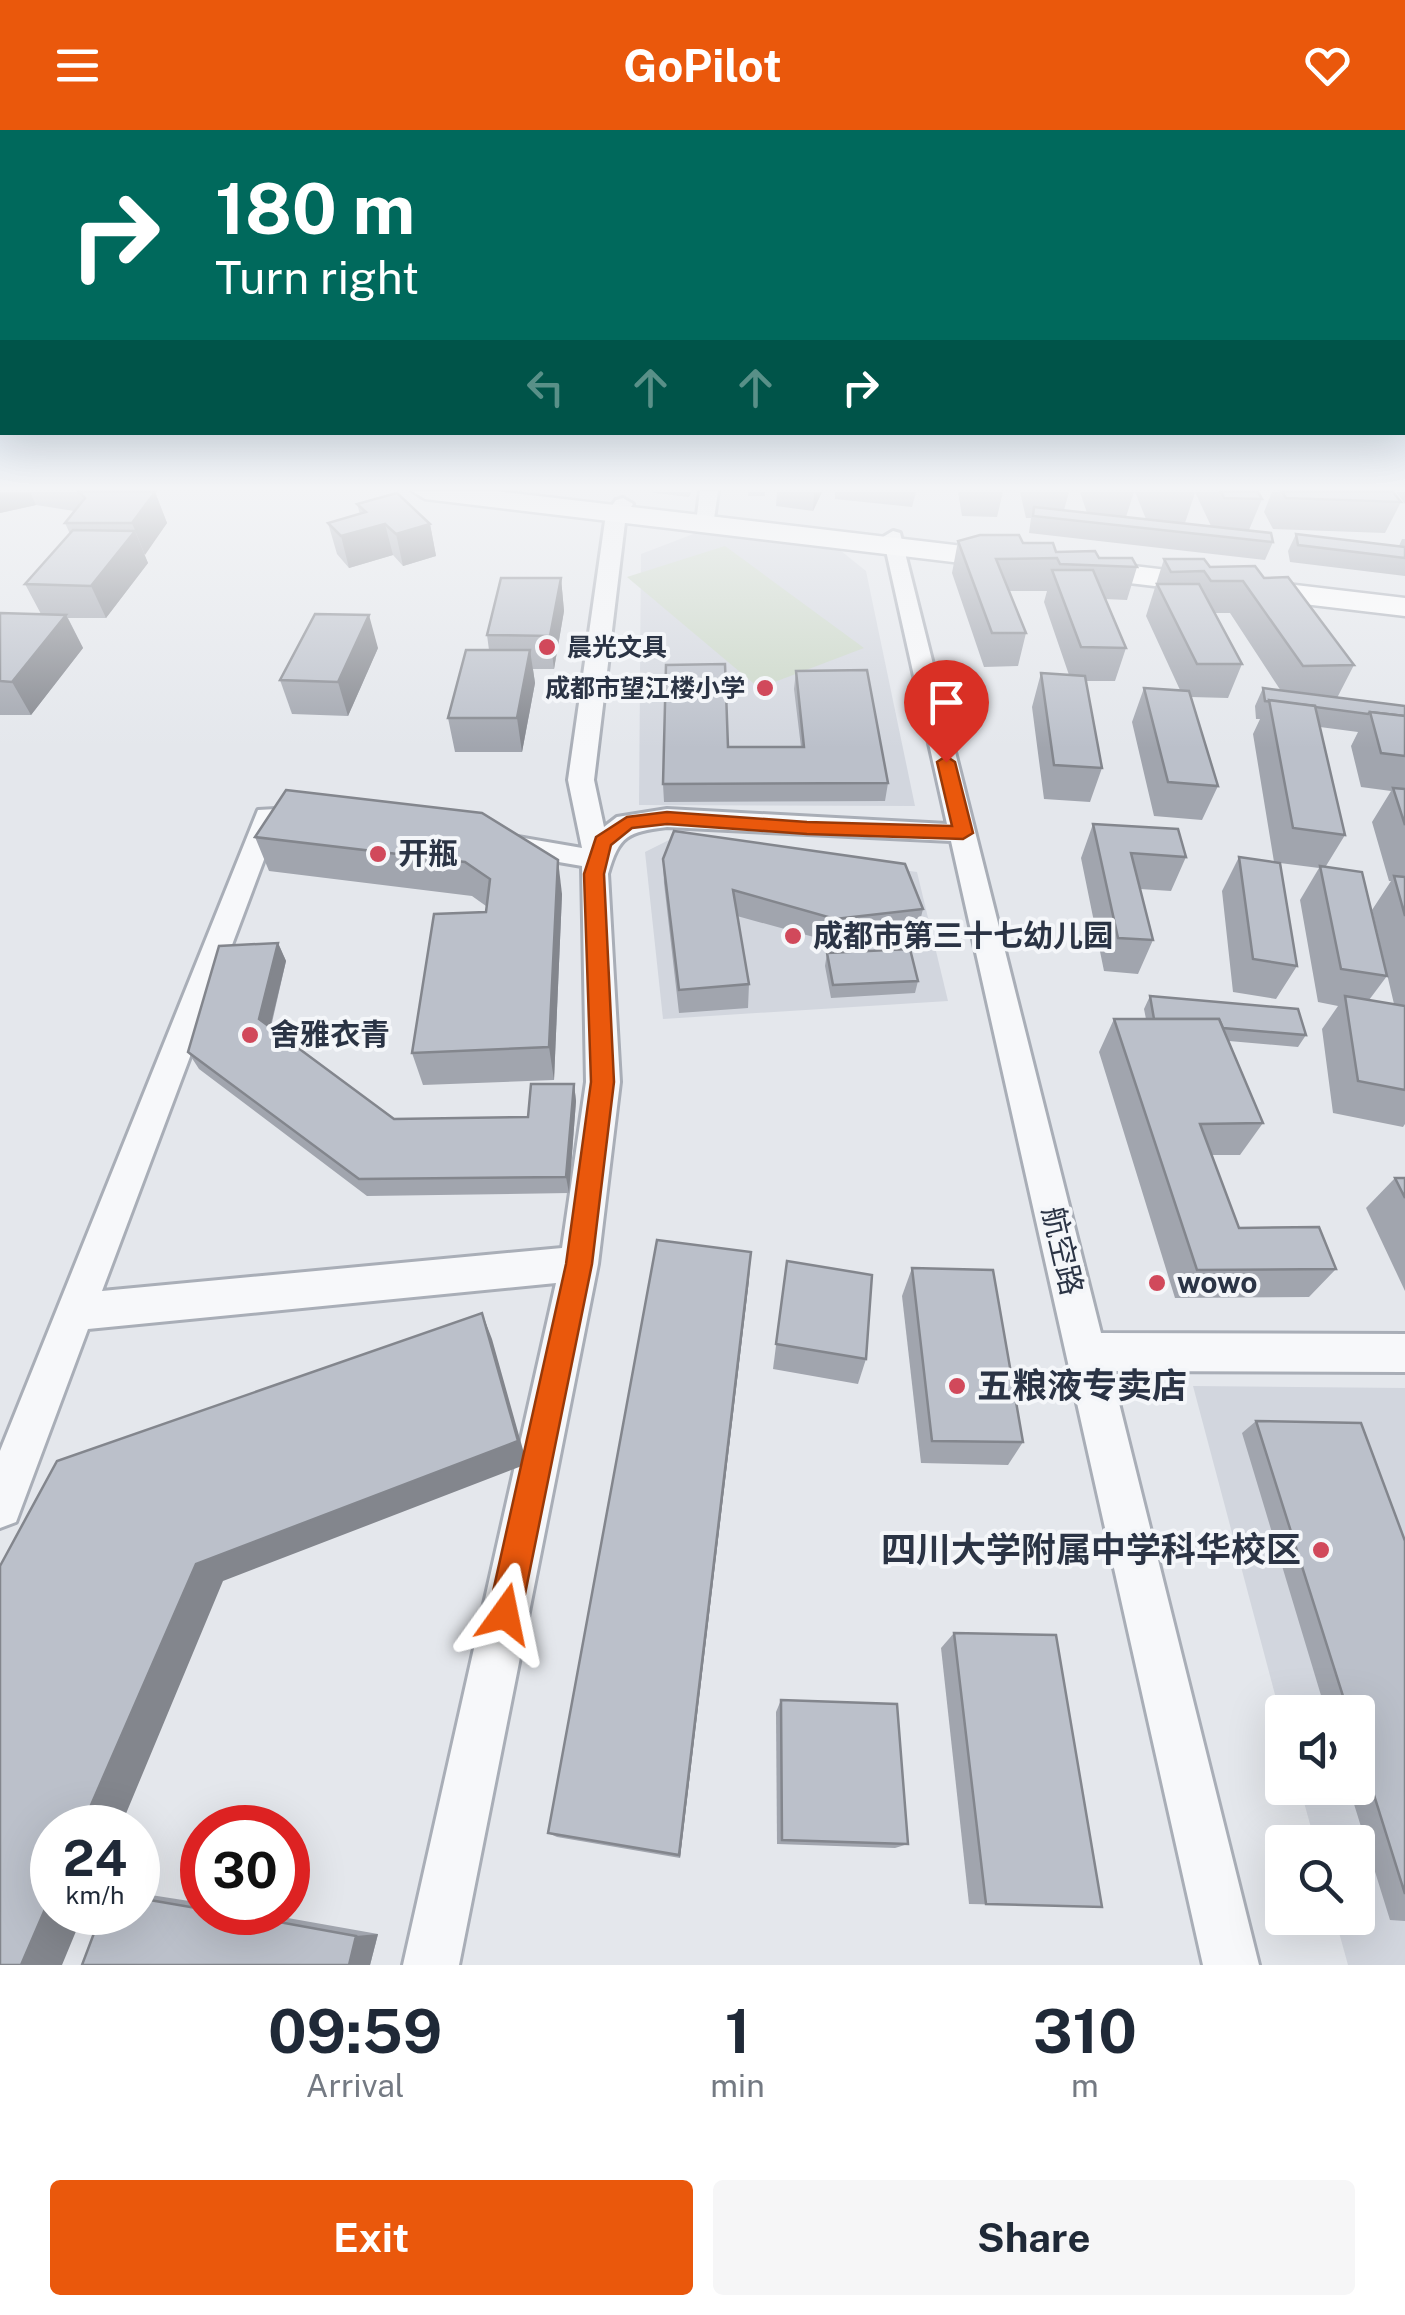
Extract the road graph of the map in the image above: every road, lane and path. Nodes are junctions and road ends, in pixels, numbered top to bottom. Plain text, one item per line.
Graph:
1 (610, 577) edge
2 (902, 577) edge
3 (1166, 577) edge
4 (1241, 577) edge
5 (1405, 593) edge
6 (1405, 607) edge
7 (353, 819) edge
8 (963, 833) junction
9 (468, 837) edge
10 (598, 860) junction
11 (579, 1264) junction
12 (76, 1312) junction
13 (1086, 1352) junction
14 (1405, 1352) edge
15 (0, 1506) edge
16 (431, 1965) edge
17 (1231, 1965) edge

1 - 10 street
2 - 8 street, 航空路
3 - 6 main road
4 - 5 main road
7 - 12 street
8 - 10 street
8 - 13 street, 航空路
9 - 10 street
10 - 11 street
11 - 12 street
11 - 16 street
12 - 15 street
13 - 14 street
13 - 17 street, 航空路

